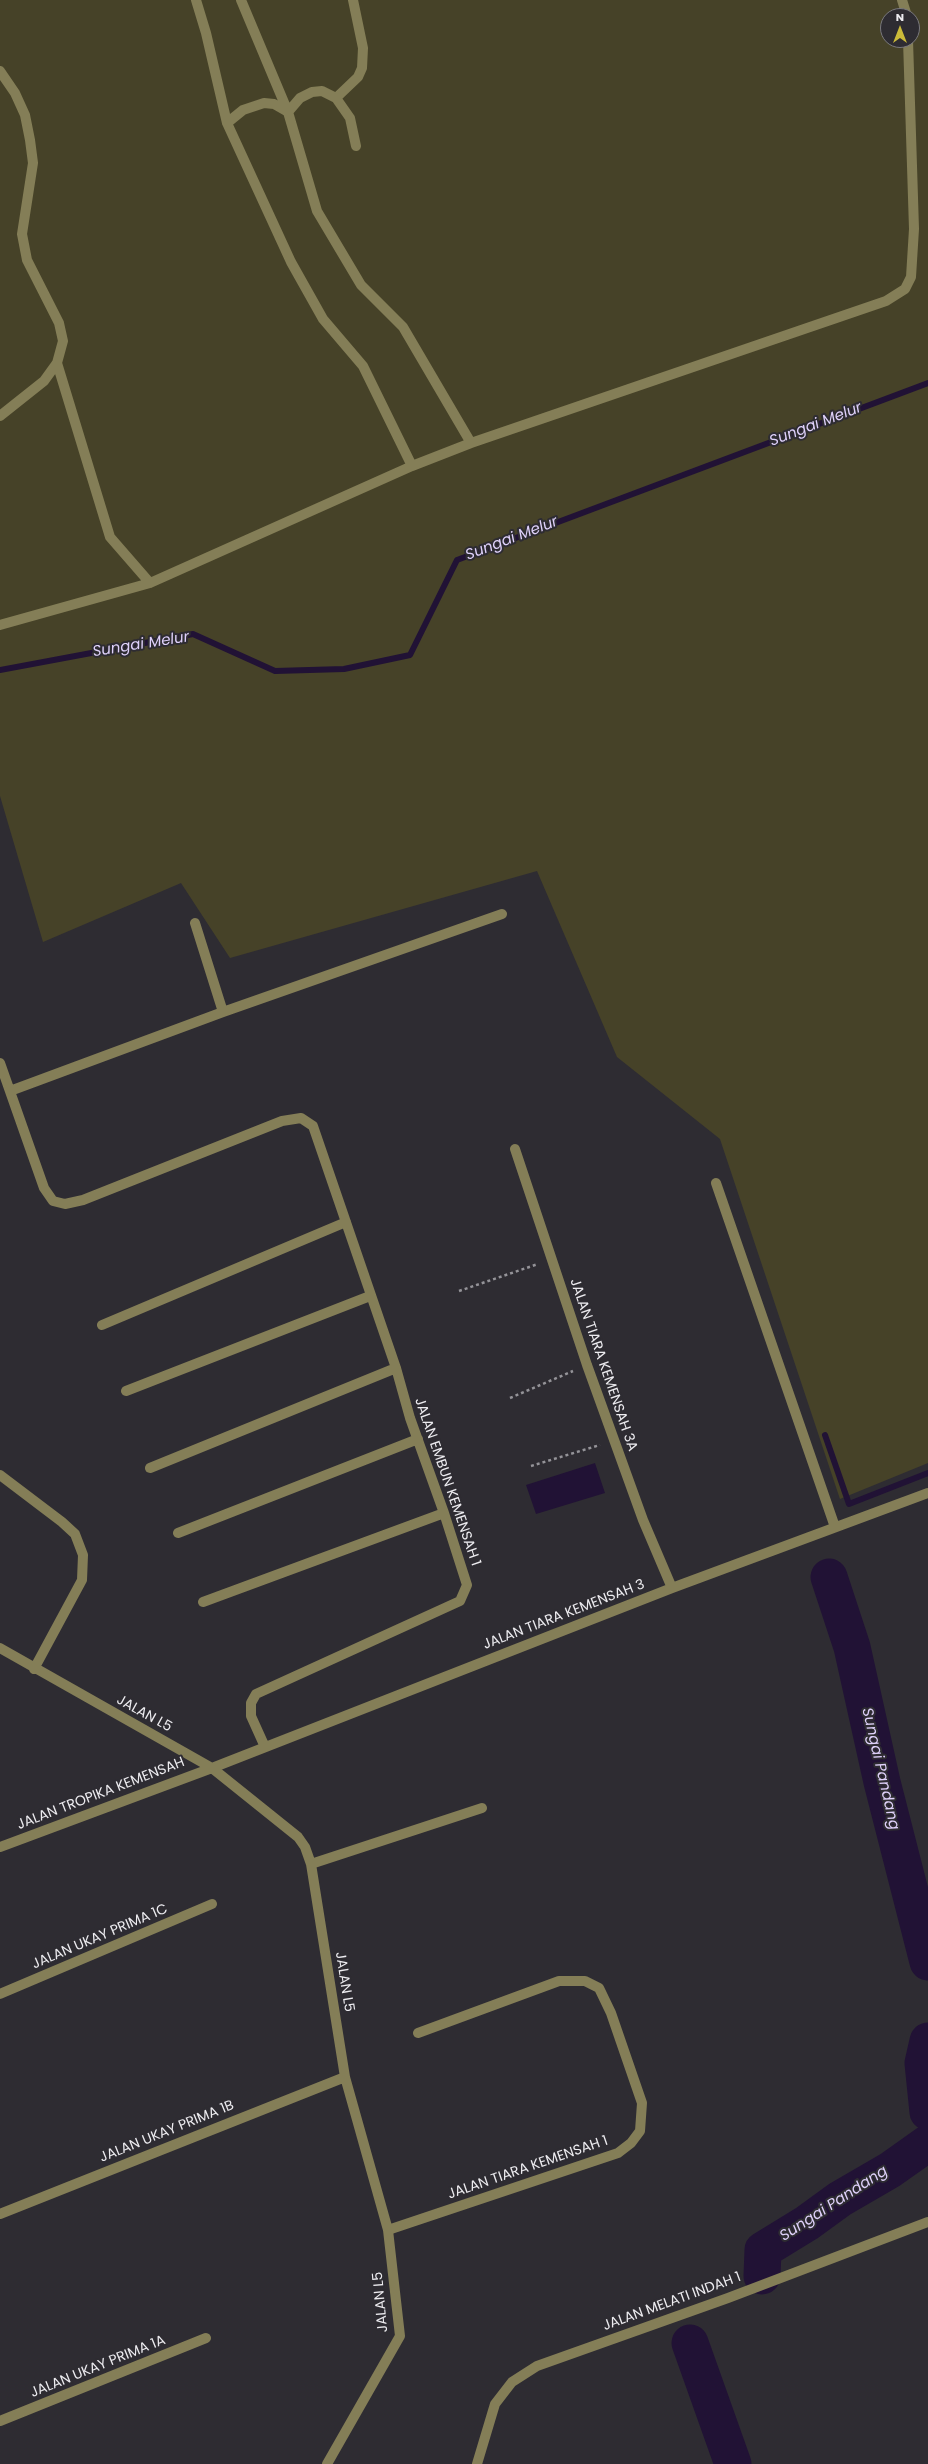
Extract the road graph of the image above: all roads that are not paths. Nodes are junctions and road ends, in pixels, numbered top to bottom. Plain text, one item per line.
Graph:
1 (196, 0) edge
2 (241, 0) edge
3 (353, 0) edge
4 (908, 48) edge
5 (0, 71) edge
6 (336, 98) junction
7 (288, 112) junction
8 (227, 122) junction
9 (356, 146) dead end
10 (57, 362) junction
11 (0, 416) edge
12 (471, 443) junction
13 (412, 466) junction
14 (150, 583) junction
15 (0, 625) edge
16 (502, 914) dead end
17 (195, 923) dead end
18 (223, 1012) junction
19 (0, 1064) edge
20 (10, 1091) junction
21 (514, 1149) dead end
22 (716, 1183) dead end
23 (346, 1222) junction
24 (370, 1296) junction
25 (102, 1325) dead end
26 (396, 1368) junction
27 (126, 1391) dead end
28 (418, 1439) junction
29 (150, 1468) dead end
30 (0, 1475) edge
31 (928, 1493) edge
32 (444, 1513) junction
33 (835, 1527) junction
34 (178, 1533) dead end
35 (672, 1588) junction
36 (203, 1602) dead end
37 (0, 1648) edge
38 (34, 1669) junction
39 (265, 1747) junction
40 (212, 1768) junction
41 (482, 1808) dead end
42 (1, 1846) edge
43 (311, 1864) junction
44 (212, 1904) dead end
45 (0, 1994) edge
46 (418, 2033) dead end
47 (345, 2077) junction
48 (0, 2214) edge
49 (928, 2222) edge
50 (388, 2230) junction
51 (206, 2338) dead end
52 (0, 2421) edge
53 (327, 2464) edge
54 (477, 2464) edge

1 - 8 street
2 - 7 street
3 - 6 street
4 - 12 street
5 - 10 street
6 - 7 street
6 - 9 street
7 - 8 street
7 - 12 street
8 - 13 street
10 - 11 street
10 - 14 street
12 - 13 street
13 - 14 street
14 - 15 street
16 - 18 street
17 - 18 street
18 - 20 street
19 - 20 street
20 - 23 street, JALAN EMBUN KEMENSAH 1
21 - 35 street, JALAN TIARA KEMENSAH 3A
22 - 33 street
23 - 24 street, JALAN EMBUN KEMENSAH 1
23 - 25 street
24 - 26 street, JALAN EMBUN KEMENSAH 1
24 - 27 street
26 - 28 street, JALAN EMBUN KEMENSAH 1
26 - 29 street
28 - 32 street, JALAN EMBUN KEMENSAH 1
28 - 34 street
30 - 38 street
31 - 33 street, JALAN TIARA KEMENSAH 3
32 - 36 street
32 - 39 street, JALAN EMBUN KEMENSAH 1
33 - 35 street, JALAN TIARA KEMENSAH 3
35 - 39 street, JALAN TIARA KEMENSAH 3
37 - 38 street, JALAN L5
38 - 40 street, JALAN L5
39 - 40 street, JALAN TIARA KEMENSAH 3
40 - 42 street, JALAN TROPIKA KEMENSAH
40 - 43 street, JALAN L5
41 - 43 street
43 - 47 street, JALAN L5
44 - 45 street, JALAN UKAY PRIMA 1C
46 - 50 street, JALAN TIARA KEMENSAH 1
47 - 48 street, JALAN UKAY PRIMA 1B
47 - 50 street, JALAN L5
49 - 54 street, JALAN MELATI INDAH 1
50 - 53 street, JALAN L5
51 - 52 street, JALAN UKAY PRIMA 1A

